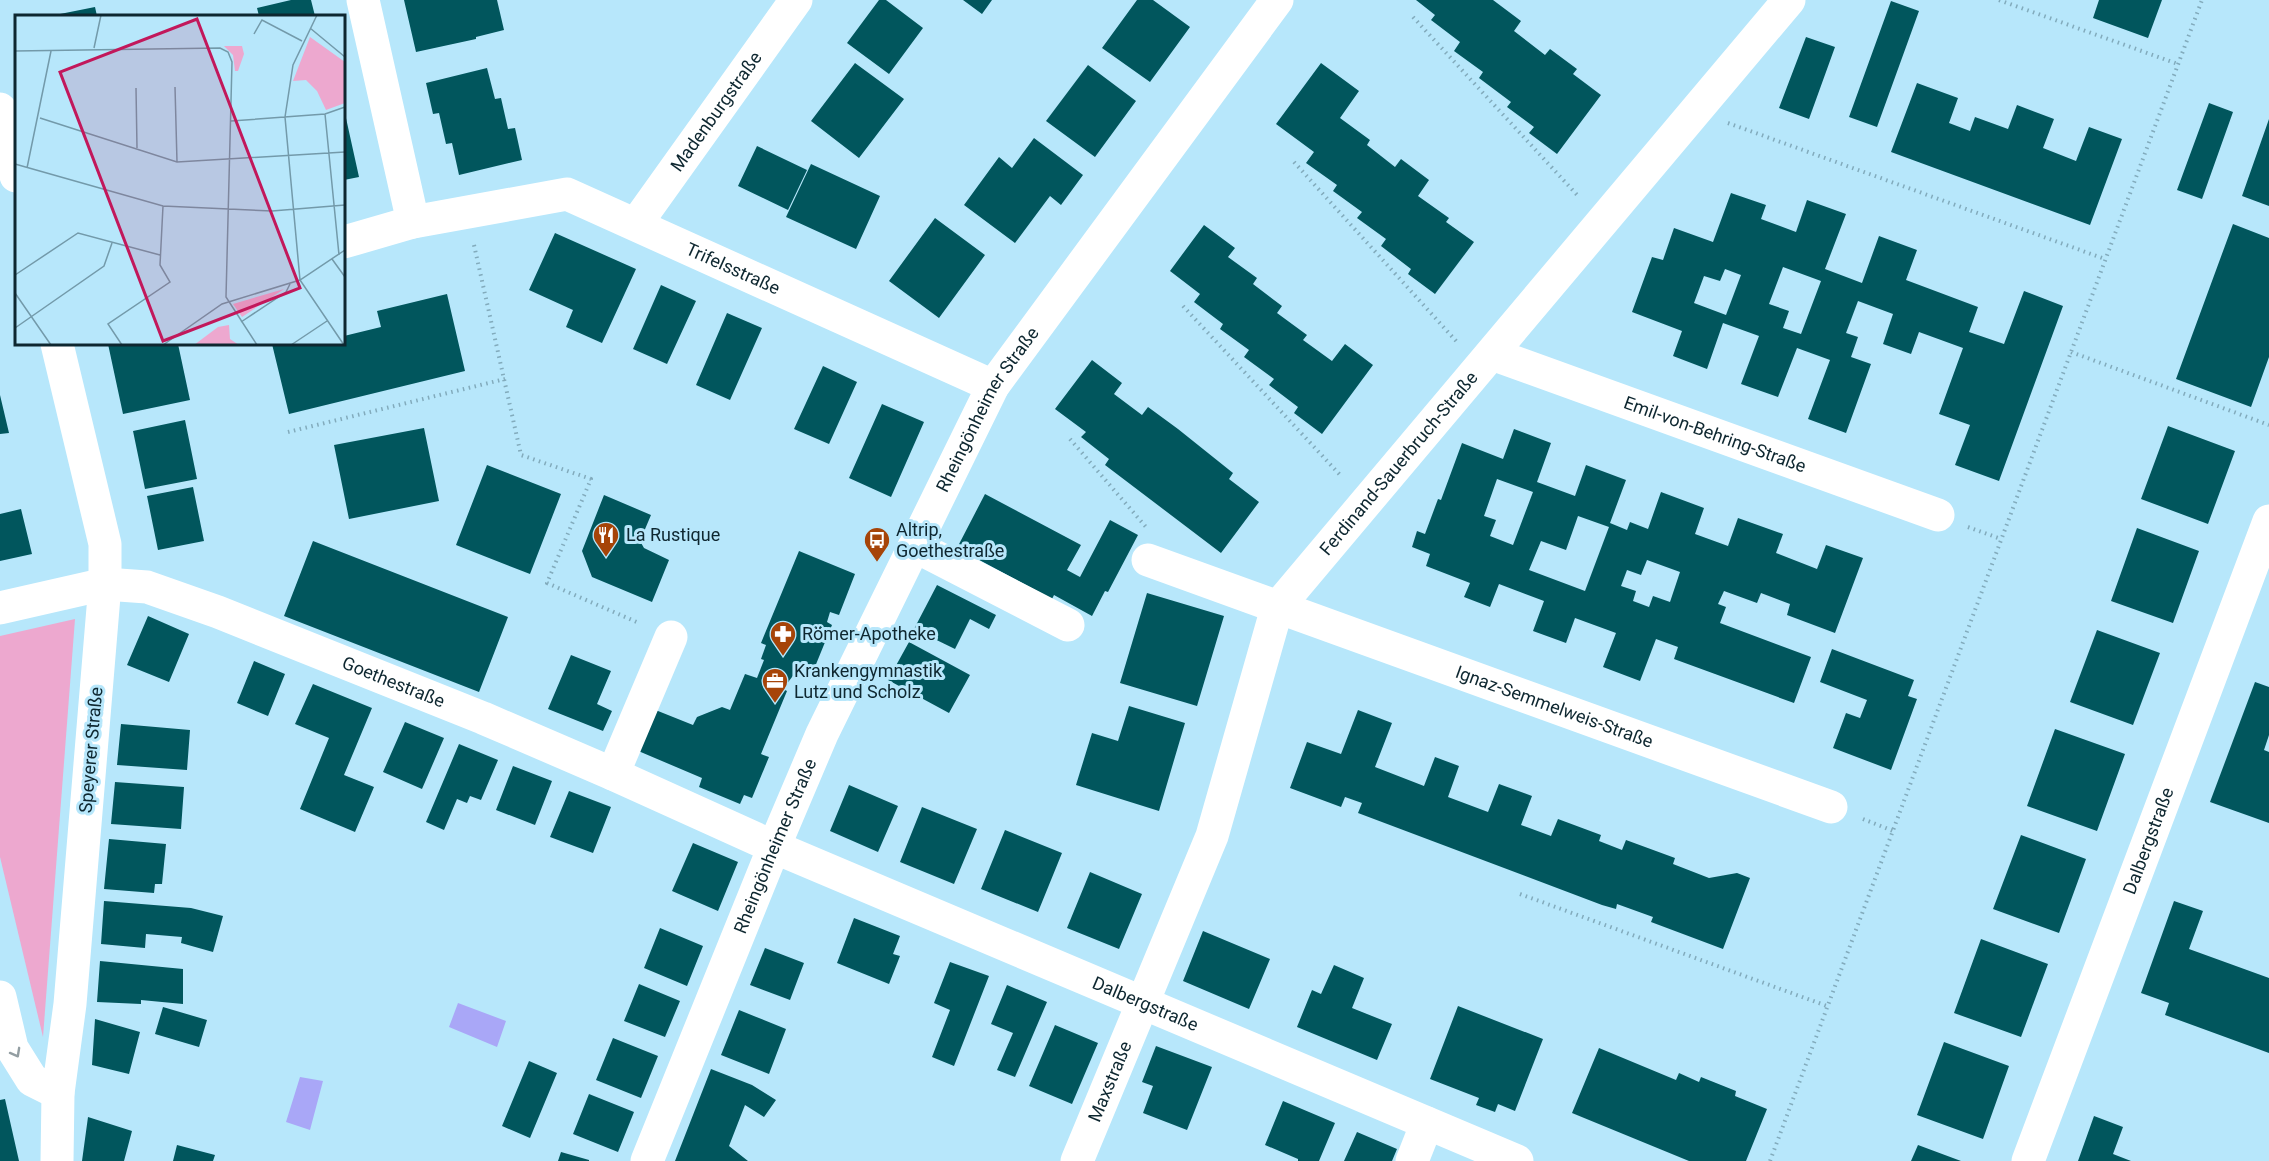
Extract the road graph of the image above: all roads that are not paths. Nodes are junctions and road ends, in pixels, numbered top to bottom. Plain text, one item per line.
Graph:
1 (363, 0) edge
2 (796, 0) edge
3 (1277, 0) edge
4 (1789, 0) edge
5 (0, 109) edge
6 (15, 172) edge
7 (413, 222) junction
8 (636, 224) junction
9 (345, 242) edge
10 (57, 345) edge
11 (1486, 360) junction
12 (993, 386) junction
13 (1938, 516) dead end
14 (2269, 521) edge
15 (915, 546) junction
16 (1148, 560) road end
17 (105, 584) junction
18 (0, 608) edge
19 (1277, 608) junction
20 (1068, 625) dead end
21 (671, 637) road end
22 (613, 774) junction
23 (1831, 807) dead end
24 (774, 848) junction
25 (0, 998) edge
26 (1143, 1002) junction
27 (58, 1093) junction
28 (1427, 1123) junction
29 (57, 1161) edge
30 (647, 1161) edge
31 (1077, 1161) edge
32 (1412, 1161) edge
33 (1517, 1161) edge
34 (2028, 1161) edge

1 - 7 street
2 - 8 street, Madenburgstraße
3 - 12 street, Rheingönheimer Straße
4 - 11 street, Ferdinand-Sauerbruch-Straße
5 - 6 street
7 - 8 street, Trifelsstraße
7 - 9 street, Trifelsstraße
8 - 12 street, Trifelsstraße
10 - 17 street, Speyerer Straße
11 - 13 street, Emil-von-Behring-Straße
11 - 19 street, Ferdinand-Sauerbruch-Straße
12 - 15 street, Rheingönheimer Straße
14 - 34 street, Dalbergstraße
15 - 20 street
15 - 24 street, Rheingönheimer Straße
16 - 19 street, Ignaz-Semmelweis-Straße
17 - 18 street, Goethestraße
17 - 22 street, Goethestraße
17 - 27 street, Speyerer Straße
19 - 23 street, Ignaz-Semmelweis-Straße
19 - 26 street, Ferdinand-Sauerbruch-Straße
21 - 22 street
22 - 24 street, Goethestraße
24 - 26 street, Dalbergstraße
24 - 30 street, Rheingönheimer Straße
25 -> 27 street
26 - 28 street, Dalbergstraße
26 - 31 street, Maxstraße
27 - 29 street, Speyerer Straße
28 - 32 street
28 - 33 street, Dalbergstraße

